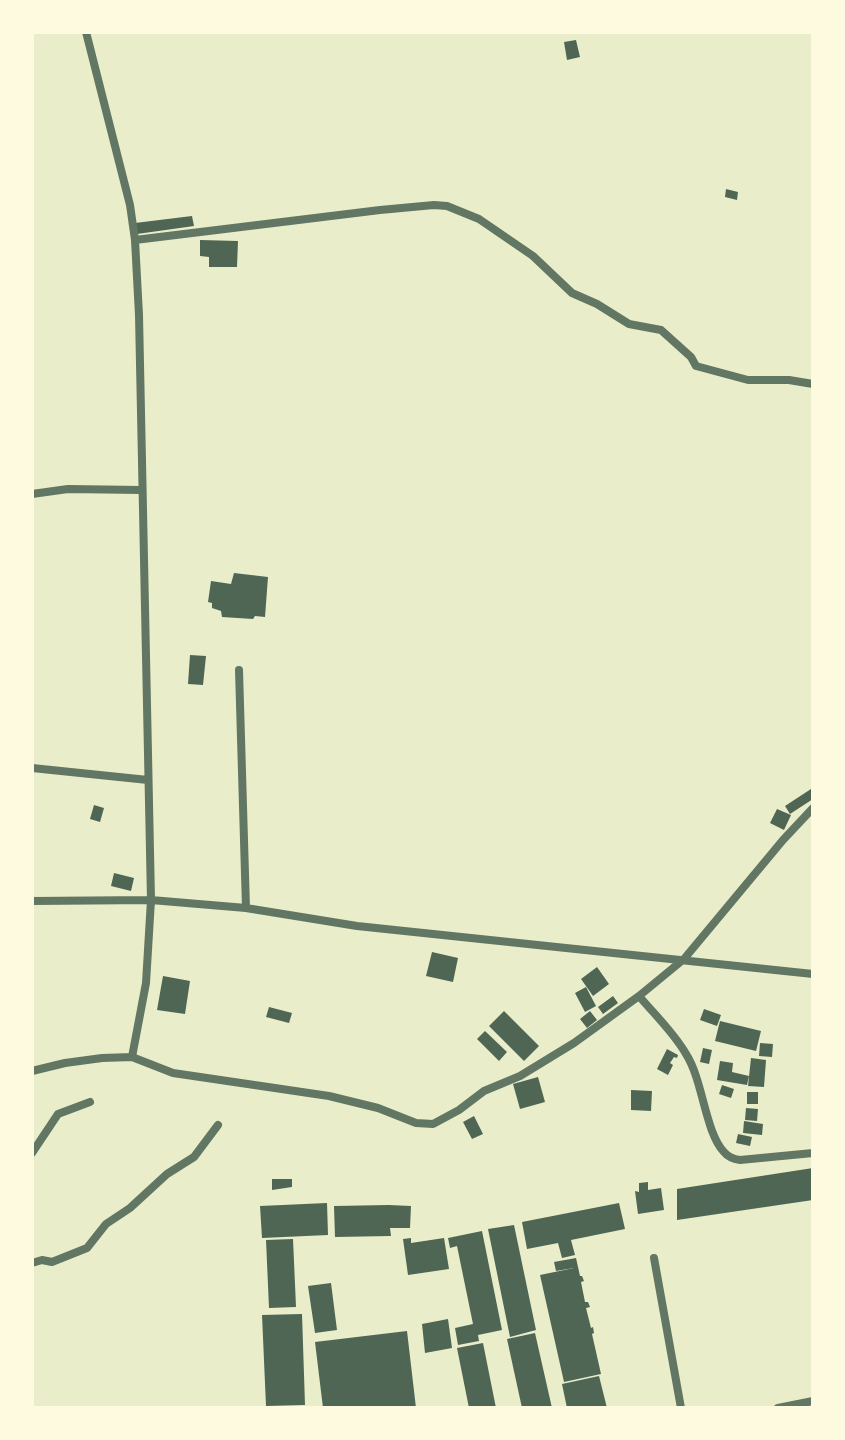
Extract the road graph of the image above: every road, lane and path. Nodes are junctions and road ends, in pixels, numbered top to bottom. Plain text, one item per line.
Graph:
1 (86, 32) edge
2 (135, 240) junction
3 (813, 384) edge
4 (141, 490) junction
5 (32, 494) edge
6 (239, 670) dead end
7 (32, 768) edge
8 (148, 780) junction
9 (813, 808) edge
10 (151, 900) junction
11 (32, 901) edge
12 (246, 908) junction
13 (684, 959) junction
14 (813, 974) edge
15 (639, 996) junction
16 (132, 1057) junction
17 (32, 1071) edge
18 (90, 1102) dead end
19 (218, 1125) dead end
20 (32, 1153) edge
21 (813, 1153) edge
22 (654, 1258) dead end
23 (32, 1263) edge
24 (813, 1401) edge
25 (681, 1408) edge
26 (778, 1408) edge

1 - 2 street
2 - 3 street
2 - 4 street
4 - 5 street
4 - 8 street
6 - 12 street
7 - 8 street
8 - 10 street
9 - 13 street
10 - 11 street
10 - 12 street
10 - 16 street
12 - 13 street
13 - 14 street
13 - 15 street
15 - 16 street
15 - 21 street
16 - 17 street
18 - 20 street
19 - 23 street
22 - 25 street
24 - 26 street

